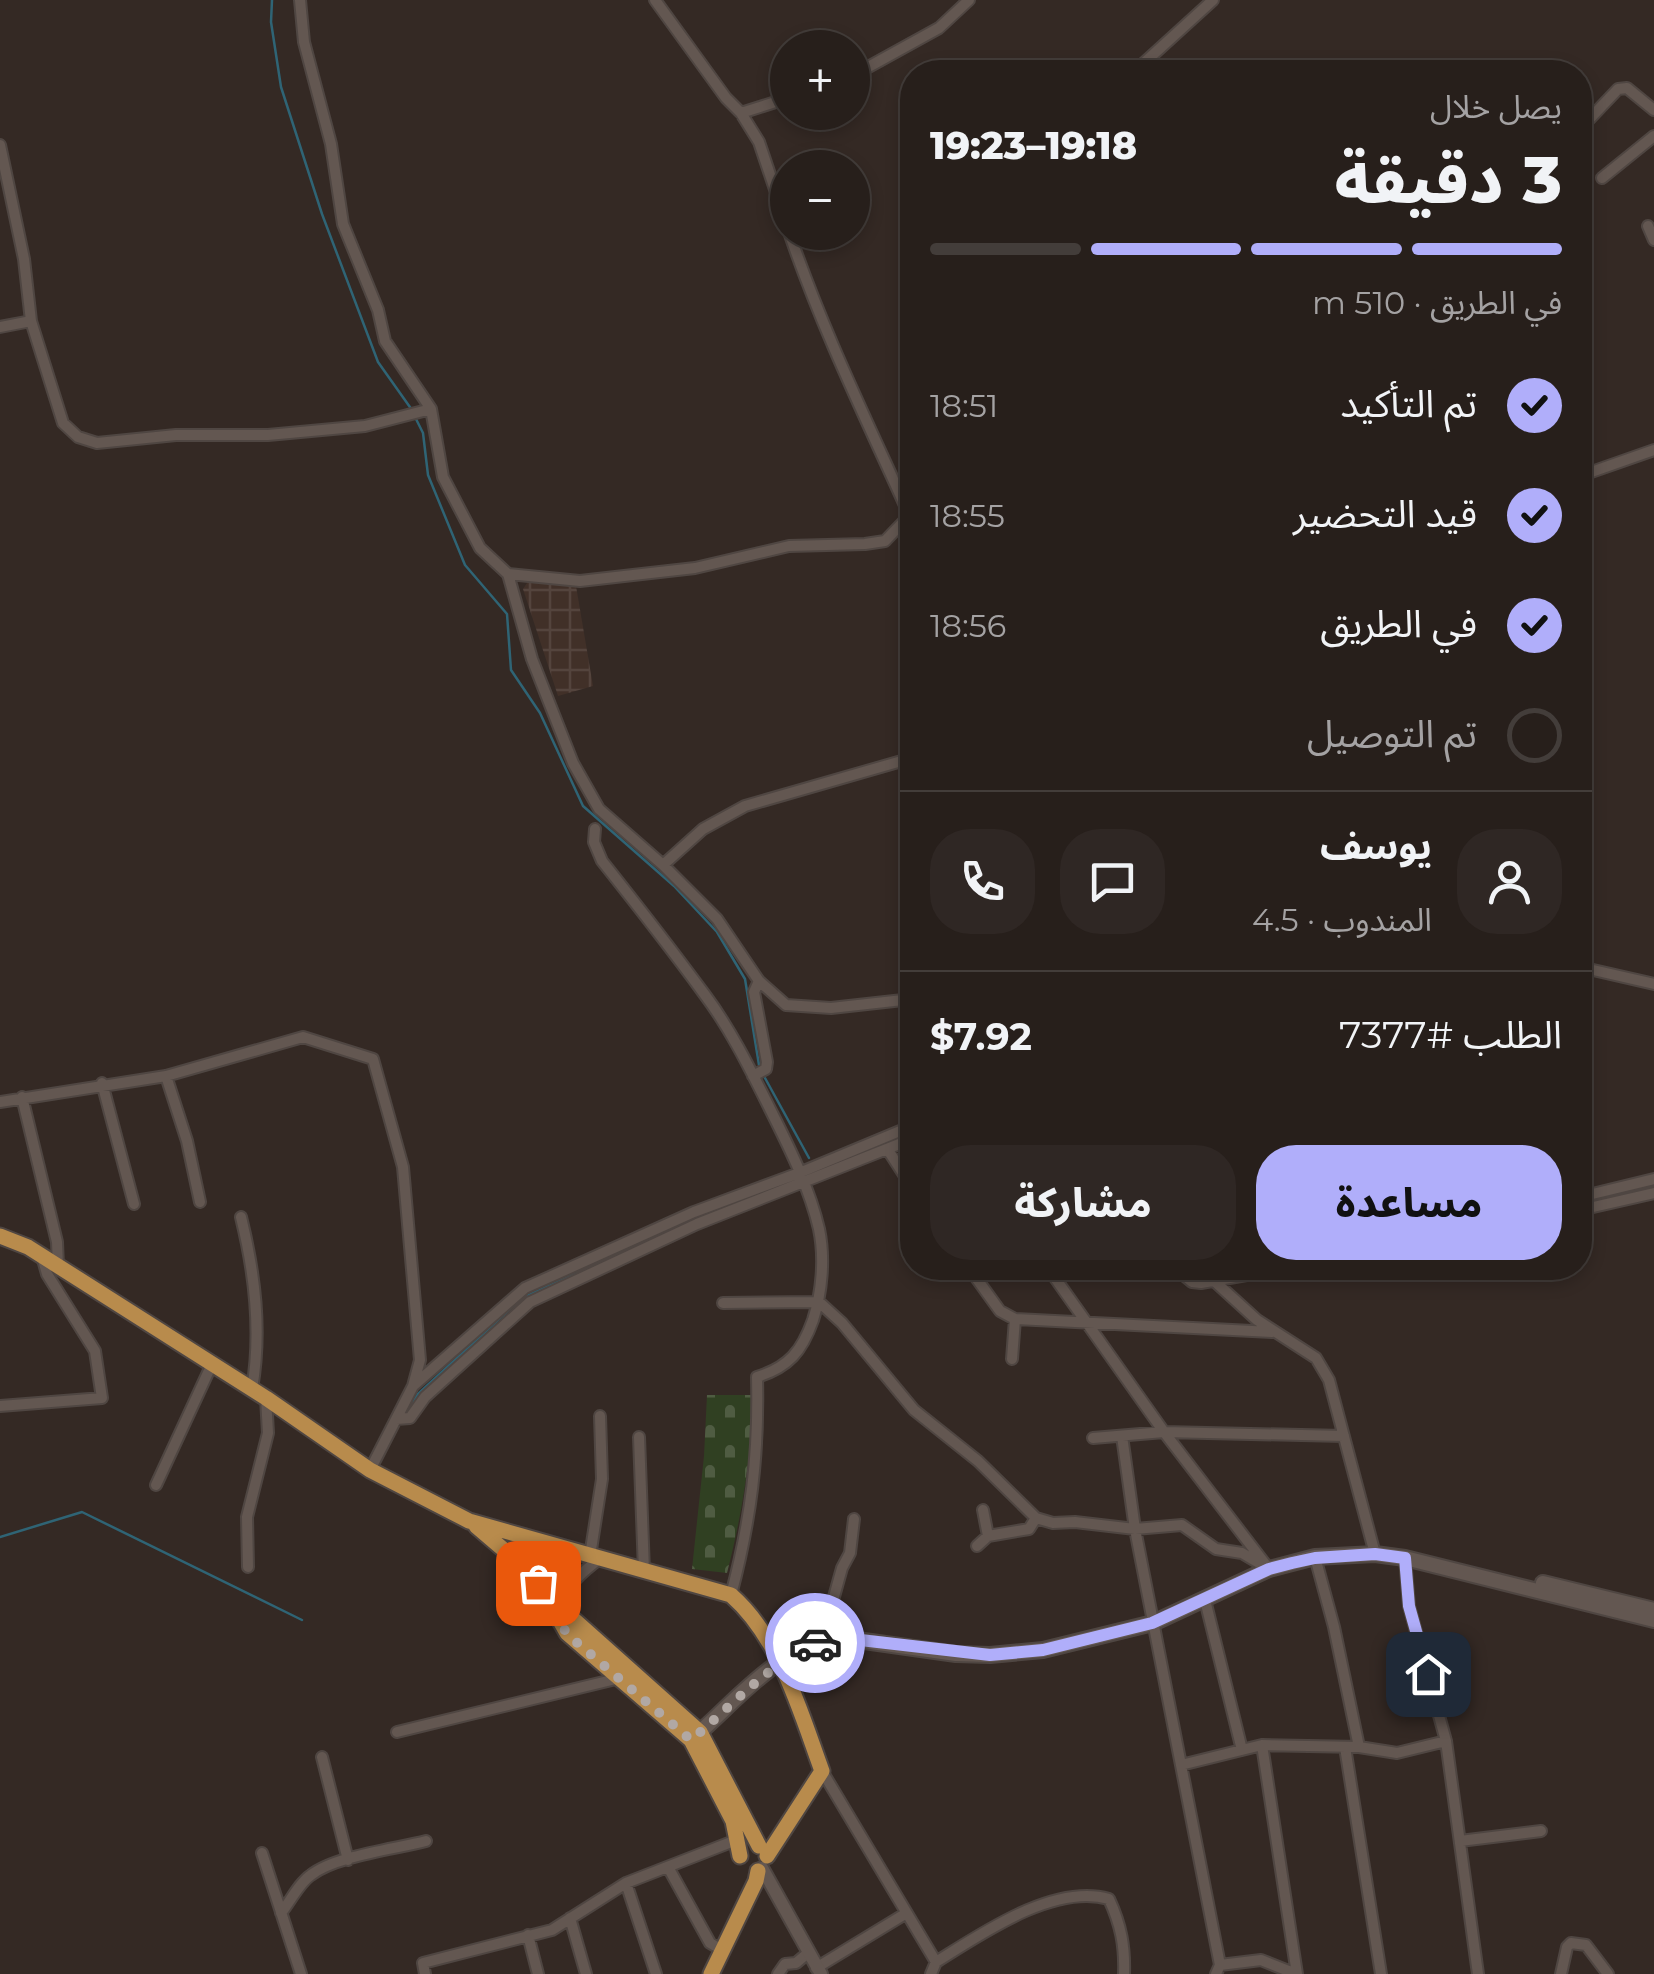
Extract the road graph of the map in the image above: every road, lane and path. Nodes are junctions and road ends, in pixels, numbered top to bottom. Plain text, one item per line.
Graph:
1 (300, 0) edge
2 (655, 0) edge
3 (969, 0) edge
4 (1213, 0) edge
5 (1147, 60) edge
6 (870, 66) edge
7 (770, 104) edge
8 (1654, 110) edge
9 (742, 113) junction
10 (1592, 116) edge
11 (1654, 136) edge
12 (0, 145) edge
13 (770, 175) edge
14 (1602, 178) dead end
15 (1648, 226) dead end
16 (1654, 240) edge
17 (796, 250) edge
18 (31, 321) junction
19 (0, 327) edge
20 (431, 408) junction
21 (1654, 450) edge
22 (1592, 472) edge
23 (900, 492) edge
24 (900, 528) edge
25 (508, 574) junction
26 (900, 761) edge
27 (595, 829) dead end
28 (663, 865) junction
29 (1592, 970) edge
30 (759, 981) junction
31 (1654, 984) edge
32 (900, 1000) edge
33 (166, 1076) junction
34 (753, 1076) junction
35 (102, 1084) junction
36 (22, 1097) junction
37 (0, 1102) edge
38 (900, 1132) edge
39 (900, 1145) edge
40 (888, 1150) junction
41 (900, 1168) edge
42 (801, 1179) junction
43 (1654, 1179) edge
44 (1654, 1193) edge
45 (1592, 1194) edge
46 (200, 1202) dead end
47 (134, 1204) dead end
48 (1592, 1207) edge
49 (241, 1217) dead end
50 (0, 1236) edge
51 (42, 1255) junction
52 (58, 1266) junction
53 (978, 1280) edge
54 (1057, 1280) edge
55 (1190, 1280) edge
56 (1212, 1280) joint
57 (818, 1302) junction
58 (723, 1303) dead end
59 (1014, 1319) junction
60 (1089, 1325) junction
61 (1273, 1332) junction
62 (1012, 1359) dead end
63 (212, 1364) junction
64 (413, 1386) junction
65 (252, 1389) junction
66 (266, 1398) junction
67 (0, 1406) edge
68 (600, 1416) dead end
69 (396, 1419) junction
70 (1164, 1432) junction
71 (1122, 1436) junction
72 (1344, 1436) junction
73 (639, 1438) dead end
74 (1093, 1438) dead end
75 (370, 1470) junction
76 (156, 1485) dead end
77 (984, 1510) dead end
78 (1036, 1518) junction
79 (854, 1520) dead end
80 (469, 1521) junction
81 (1135, 1530) junction
82 (988, 1536) junction
83 (977, 1546) dead end
84 (1375, 1554) junction
85 (595, 1558) junction
86 (1315, 1558) junction
87 (1405, 1558) junction
88 (248, 1566) dead end
89 (1269, 1569) junction
90 (644, 1572) junction
91 (1479, 1574) junction
92 (542, 1590) junction
93 (731, 1595) junction
94 (1205, 1600) junction
95 (1654, 1610) edge
96 (565, 1612) junction
97 (1654, 1620) edge
98 (1152, 1623) junction
99 (822, 1640) junction
100 (779, 1662) junction
101 (620, 1678) junction
102 (397, 1732) dead end
103 (696, 1736) junction
104 (1446, 1741) junction
105 (1262, 1746) junction
106 (1359, 1747) junction
107 (1345, 1748) junction
108 (1242, 1750) junction
109 (322, 1757) dead end
110 (1181, 1765) junction
111 (822, 1770) junction
112 (1541, 1831) dead end
113 (426, 1841) dead end
114 (1460, 1841) junction
115 (739, 1847) junction
116 (262, 1853) dead end
117 (348, 1860) junction
118 (761, 1860) junction
119 (668, 1867) junction
120 (626, 1884) junction
121 (282, 1913) junction
122 (905, 1914) junction
123 (570, 1918) junction
124 (528, 1935) junction
125 (722, 1950) junction
126 (808, 1953) junction
127 (1261, 1960) junction
128 (933, 1968) edge
129 (1218, 1970) edge
130 (818, 1971) edge
131 (301, 1974) edge
132 (426, 1974) edge
133 (538, 1974) edge
134 (586, 1974) edge
135 (656, 1974) edge
136 (710, 1974) edge
137 (778, 1974) edge
138 (1124, 1974) edge
139 (1263, 1974) edge
140 (1296, 1974) edge
141 (1381, 1974) edge
142 (1466, 1974) edge
143 (1478, 1974) edge
144 (1562, 1974) edge
145 (1608, 1974) edge

1 - 20 street
2 - 9 street
3 - 6 street
4 - 5 street
7 - 9 street
8 - 10 street
9 - 13 street
11 - 14 street
12 - 18 street
15 - 16 street
17 - 23 street
18 - 19 street
18 - 20 street
20 - 25 street
21 - 22 street
24 - 25 street
25 - 28 street
26 - 28 street
27 - 34 street
28 - 30 street
29 - 31 street
30 - 32 street
30 - 34 street
33 - 35 street
33 - 46 street
33 - 64 street
34 - 42 street
35 - 36 street
35 - 47 street
36 - 37 street
36 - 52 street
38 - 42 street
39 - 40 street
40 - 41 street
40 - 42 street
42 - 57 street
42 - 64 street
42 - 69 street
43 - 45 street
44 - 48 street
49 - 65 street
50 - 51 main road
51 - 52 main road
51 - 67 street
52 - 63 main road
53 - 59 street
54 - 60 street
55 - 56 street
56 - 61 street
57 - 58 street
57 - 78 street
57 - 93 street
59 - 60 street
59 - 62 street
60 - 61 street
60 - 70 street
61 - 72 street
63 - 65 main road
63 - 76 street
64 - 69 street
65 - 66 main road
66 - 75 main road
66 - 88 street
68 - 85 street
69 - 75 street
70 - 71 street
70 - 72 street
70 - 89 street
71 - 74 street
71 - 81 street
72 - 84 street
73 - 90 street
75 - 80 main road
77 - 82 street
78 - 81 street
78 - 82 street
79 - 99 street
80 - 85 main road
80 - 92 main road
81 - 89 street
81 - 98 street
82 - 83 street
84 - 86 main road
84 - 87 main road
85 - 90 main road
85 - 96 street
86 - 89 main road
86 - 106 street
87 - 91 main road
87 - 104 street
89 - 94 main road
90 - 93 main road
91 - 95 main road
91 - 97 main road
92 - 96 main road
92 - 101 main road
93 - 100 main road
94 - 98 main road
94 - 108 street
96 - 103 main road
98 - 99 main road
98 - 110 street
99 - 100 main road
100 - 103 main road
100 - 111 main road
101 - 102 street
101 - 103 main road
103 - 115 main road
103 - 118 main road
104 - 106 street
104 - 114 street
105 - 107 street
105 - 108 street
105 - 140 street
106 - 107 street
107 - 141 street
108 - 110 street
109 - 117 street
110 - 129 street
111 - 118 main road
111 - 122 street
112 - 114 street
113 - 117 street
114 - 143 street
115 - 118 main road
115 - 118 main road
115 - 119 street
116 - 121 street
117 - 121 street
118 - 125 main road
118 - 126 street
119 - 120 street
119 - 125 street
120 - 123 street
120 - 135 street
121 - 131 street
122 - 128 street
122 - 130 street
123 - 124 street
123 - 134 street
124 - 132 street
124 - 133 street
125 - 136 main road
126 - 130 street
126 - 137 street
127 - 129 street
127 - 139 street
127 - 140 street
128 - 138 street
142 - 143 street
144 - 145 street

